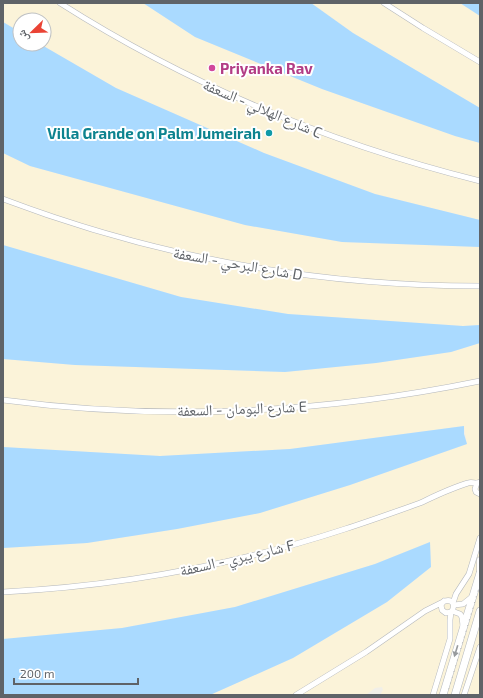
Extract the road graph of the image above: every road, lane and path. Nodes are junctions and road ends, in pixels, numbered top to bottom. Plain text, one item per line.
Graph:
1 (60, 3) edge
2 (384, 3) edge
3 (480, 62) edge
4 (480, 182) edge
5 (3, 199) edge
6 (480, 286) edge
7 (480, 381) edge
8 (3, 400) edge
9 (478, 490) edge
10 (480, 538) edge
11 (480, 560) edge
12 (480, 574) edge
13 (3, 592) edge
14 (456, 594) junction
15 (473, 595) junction
16 (445, 601) junction
17 (453, 604) junction
18 (432, 607) junction
19 (443, 610) junction
20 (480, 611) edge
21 (452, 612) junction
22 (450, 625) junction
23 (480, 626) edge
24 (463, 628) junction
25 (474, 632) junction
26 (480, 647) edge
27 (296, 695) edge
28 (433, 695) edge
29 (443, 695) edge
30 (455, 695) edge
31 (464, 695) edge

1 - 4 street, شارع الهلالي - السعفة C
2 - 3 street
5 - 6 street, شارع البرحي - السعفة D
7 - 8 street, شارع البومان - السعفة E
9 - 13 street, شارع يبري - السعفة F
10 - 14 street
11 - 12 street
12 - 15 main road
14 - 16 street
14 - 17 street
15 - 17 street
15 - 24 main road
16 - 17 street
16 - 18 street
16 - 19 street
17 - 21 street
18 - 19 street
18 - 27 street
19 - 21 street
19 - 22 street
20 - 25 main road
21 - 22 street
21 - 24 street
22 - 28 street
23 - 25 street
24 -> 29 main road
25 - 30 main road
26 - 31 street

